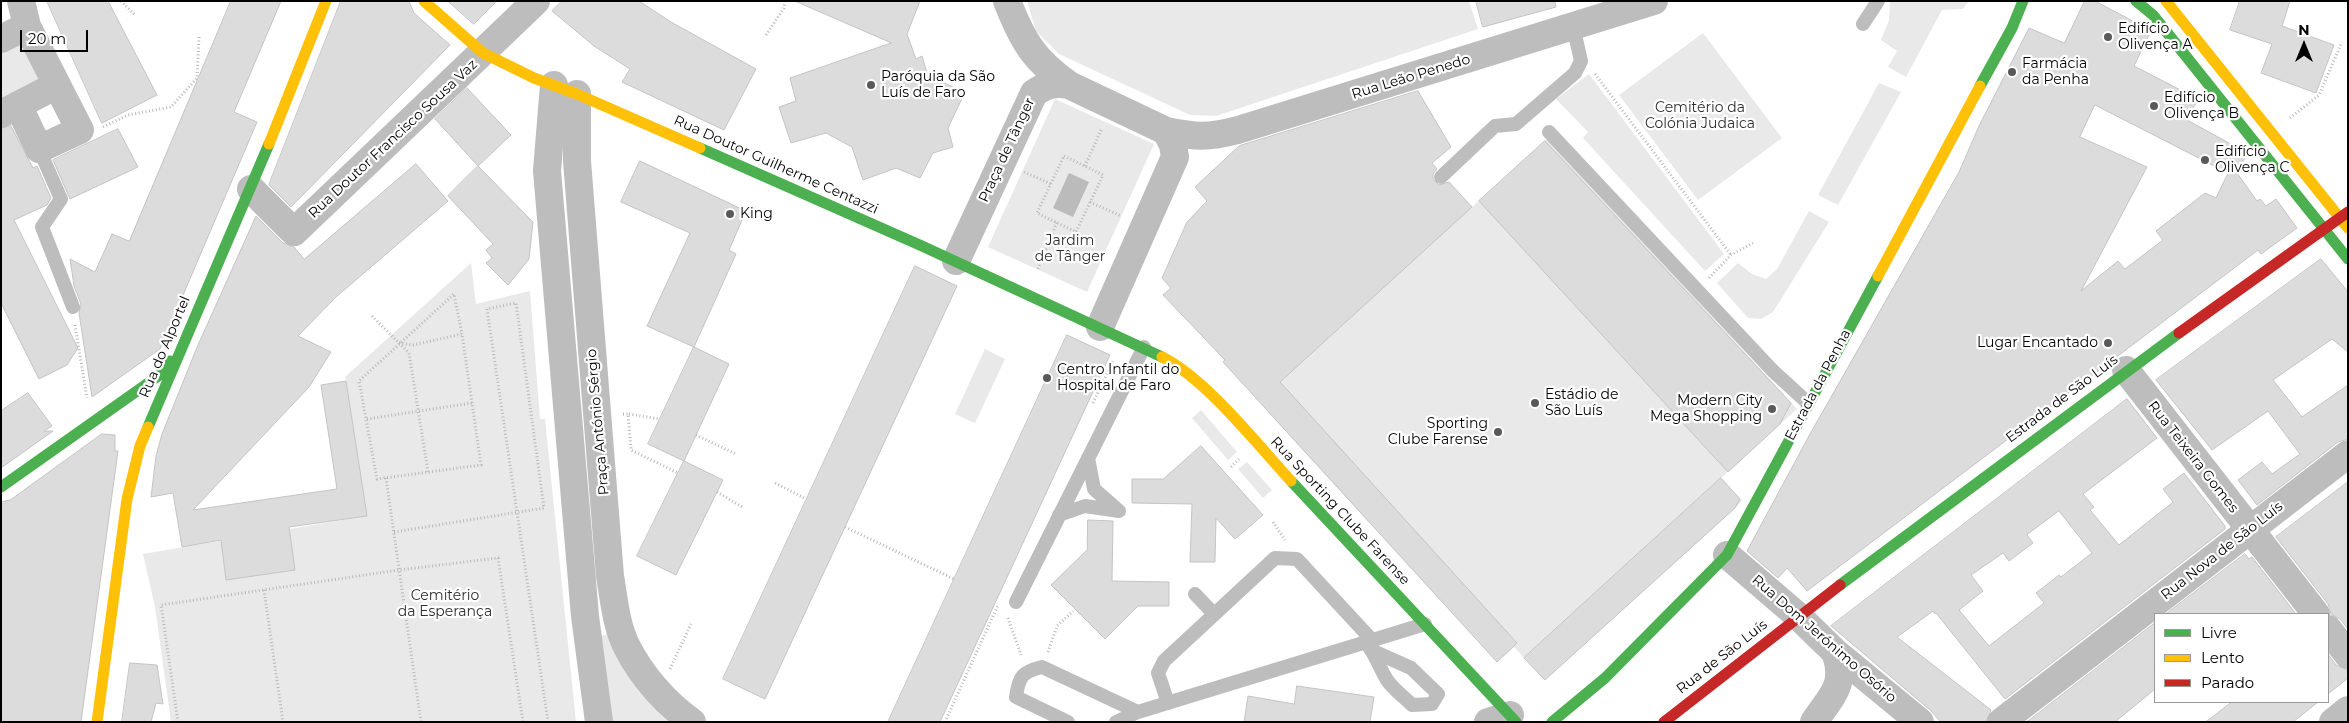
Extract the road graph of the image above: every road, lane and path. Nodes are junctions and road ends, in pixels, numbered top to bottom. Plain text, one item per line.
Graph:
1 (121, 1) edge
2 (326, 1) edge
3 (424, 1) edge
4 (536, 1) edge
5 (784, 1) edge
6 (1007, 1) edge
7 (1654, 1) edge
8 (1878, 1) edge
9 (2023, 1) edge
10 (2136, 1) edge
11 (2166, 1) edge
12 (24, 14) edge
13 (134, 15) dead end
14 (1863, 24) dead end
15 (1573, 26) junction
16 (1017, 27) junction
17 (766, 35) dead end
18 (200, 38) dead end
19 (1, 39) edge
20 (2342, 42) dead end
21 (483, 53) junction
22 (1581, 61) junction
23 (57, 85) junction
24 (1070, 86) junction
25 (566, 90) junction
26 (1034, 93) junction
27 (10, 110) edge
28 (2288, 118) dead end
29 (1105, 122) dead end
30 (80, 130) junction
31 (1166, 131) junction
32 (1549, 132) dead end
33 (39, 149) junction
34 (1027, 162) dead end
35 (1085, 166) junction
36 (1023, 171) junction
37 (1441, 177) dead end
38 (1019, 180) dead end
39 (1051, 184) junction
40 (251, 189) junction
41 (1090, 202) junction
42 (1125, 207) dead end
43 (2344, 215) edge
44 (1121, 216) junction
45 (1056, 222) junction
46 (1117, 224) dead end
47 (2323, 228) junction
48 (2348, 228) edge
49 (1753, 243) dead end
50 (1731, 255) junction
51 (2348, 259) edge
52 (956, 261) junction
53 (1029, 265) dead end
54 (1038, 269) junction
55 (1046, 273) dead end
56 (1709, 278) dead end
57 (73, 307) joint
58 (372, 316) dead end
59 (1100, 326) junction
60 (462, 334) junction
61 (184, 338) junction
62 (1127, 339) joint
63 (399, 343) junction
64 (1144, 347) junction
65 (2126, 370) junction
66 (472, 403) junction
67 (1808, 403) junction
68 (418, 411) junction
69 (628, 414) junction
70 (597, 416) junction
71 (96, 419) junction
72 (367, 419) junction
73 (660, 419) dead end
74 (116, 420) dead end
75 (84, 428) junction
76 (131, 429) dead end
77 (696, 435) dead end
78 (140, 446) junction
79 (736, 454) dead end
80 (2348, 454) edge
81 (1088, 458) junction
82 (428, 472) junction
83 (678, 473) dead end
84 (386, 478) junction
85 (775, 483) dead end
86 (1, 487) edge
87 (716, 492) dead end
88 (806, 499) dead end
89 (744, 508) dead end
90 (517, 512) junction
91 (1059, 515) junction
92 (845, 528) dead end
93 (2250, 530) junction
94 (394, 532) junction
95 (1728, 555) junction
96 (399, 570) junction
97 (954, 579) dead end
98 (264, 590) junction
99 (1194, 594) dead end
100 (1010, 607) joint
101 (1073, 611) dead end
102 (2315, 613) edge
103 (1214, 614) junction
104 (1798, 616) junction
105 (691, 624) dead end
106 (1425, 624) junction
107 (2329, 630) edge
108 (1370, 645) junction
109 (1835, 652) junction
110 (2348, 655) edge
111 (1042, 667) junction
112 (1026, 671) junction
113 (659, 691) junction
114 (1168, 703) junction
115 (2348, 710) edge
116 (1138, 712) junction
117 (1505, 720) edge
118 (97, 722) edge
119 (178, 722) edge
120 (283, 722) edge
121 (421, 722) edge
122 (523, 722) edge
123 (548, 722) edge
124 (599, 722) edge
125 (692, 722) edge
126 (1068, 722) edge
127 (1116, 722) edge
128 (1552, 722) edge
129 (1664, 722) edge
130 (1814, 722) edge
131 (1920, 722) edge
132 (2001, 722) edge
133 (2333, 722) edge

1 - 13 path
2 - 40 street, Rua do Alportel
3 - 21 street, Rua Doutor Guilherme Centazzi
4 - 21 street, Rua Doutor Francisco Sousa Vaz
5 - 17 path
6 - 16 street
7 - 15 street, Rua Leão Penedo
8 - 14 lane
9 - 67 street, Estrada da Penha
10 - 47 street
11 - 43 street
12 - 19 street
12 - 23 street
15 - 22 lane
15 - 31 street, Rua Leão Penedo
16 - 24 street
16 - 26 street
18 - 30 path
20 - 28 path
21 - 25 street, Rua Doutor Guilherme Centazzi
21 - 40 street, Rua Doutor Francisco Sousa Vaz
22 - 37 lane
22 - 50 path
23 - 27 street
23 - 30 street
24 - 26 street, Praça de Tânger
24 - 31 street, Praça de Tânger
25 - 52 street, Rua Doutor Guilherme Centazzi
25 - 70 street, Praça António Sérgio
25 - 124 street
26 - 52 street, Praça de Tânger
27 - 33 street
29 - 35 path
30 - 33 street
31 - 59 street
32 - 67 lane
33 - 57 lane
34 - 36 path
35 - 39 path
35 - 41 path
36 - 38 path
36 - 39 path
39 - 45 path
40 - 61 street, Rua do Alportel
41 - 44 path
41 - 45 path
42 - 44 path
43 - 47 street, Estrada de São Luís
43 - 48 street
44 - 46 path
45 - 54 path
47 - 51 street
47 - 65 street, Estrada de São Luís
49 - 50 path
50 - 56 path
52 - 59 street, Rua Doutor Guilherme Centazzi
53 - 54 path
54 - 55 path
57 - 75 path
58 - 63 path
59 - 62 street, Rua Doutor Guilherme Centazzi
60 - 63 path
60 - 63 path
60 - 66 path
61 - 71 street
61 - 78 street, Rua do Alportel
62 - 64 street, Rua Sporting Clube Farense
63 - 68 path
63 - 72 path
64 - 81 lane
64 - 106 street, Rua Sporting Clube Farense
65 - 93 street, Rua Teixeira Gomes
65 - 104 street, Estrada de São Luís
66 - 68 path
66 - 82 path
67 - 95 street, Estrada da Penha
68 - 72 path
68 - 82 path
69 - 70 path
69 - 73 path
69 - 83 path
70 - 113 street, Praça António Sérgio
71 - 74 street
71 - 75 street
72 - 84 path
75 - 86 street
76 - 78 street
77 - 79 path
78 - 118 street, Rua do Alportel
80 - 93 street, Rua Nova de São Luís
81 - 91 lane
81 - 91 lane
82 - 84 path
84 - 94 path
85 - 88 path
87 - 89 path
90 - 90 path
90 - 94 path
90 - 123 path
91 - 100 lane
92 - 97 path
93 - 102 street, Rua Teixeira Gomes
93 - 132 street, Rua Nova de São Luís
94 - 96 path
95 - 104 street, Rua Dom Jerónimo Osório
95 - 128 street, Estrada da Penha
96 - 98 path
96 - 121 path
96 - 122 path
98 - 119 path
98 - 120 path
99 - 103 lane
100 - 112 path
101 - 111 path
103 - 108 lane
103 - 114 lane
104 - 109 street, Rua Dom Jerónimo Osório
104 - 129 street, Rua de São Luís
105 - 113 path
106 - 108 lane
106 - 117 street, Rua Sporting Clube Farense
107 - 110 street
108 - 108 lane
108 - 114 lane
109 - 130 street
109 - 131 street, Rua Dom Jerónimo Osório
111 - 112 lane
111 - 116 lane
112 - 126 lane
113 - 125 street, Praça António Sérgio
114 - 116 lane
115 - 133 street
116 - 127 lane

